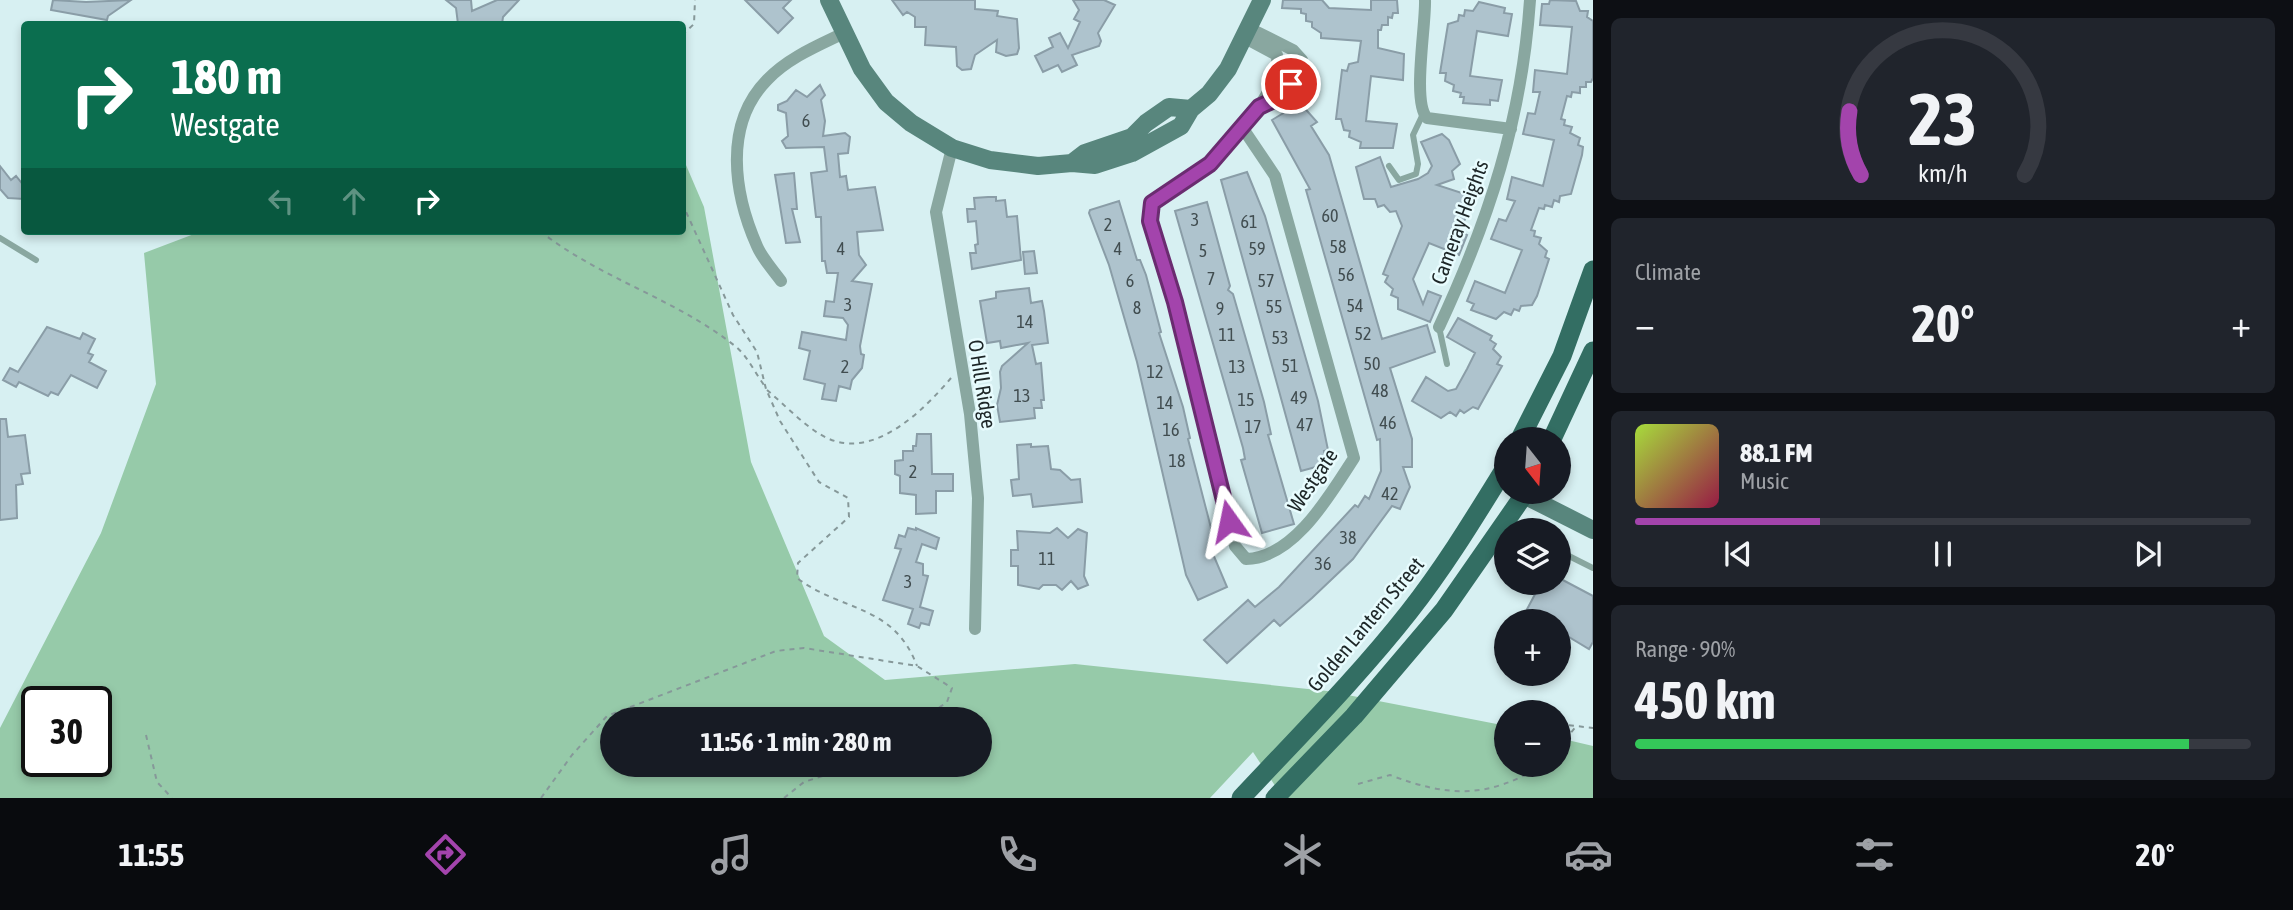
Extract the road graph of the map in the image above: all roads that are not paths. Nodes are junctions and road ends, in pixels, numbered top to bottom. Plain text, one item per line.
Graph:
1 (829, 0) edge
2 (1262, 0) edge
3 (1425, 0) edge
4 (1530, 0) edge
5 (844, 33) junction
6 (1247, 33) junction
7 (1278, 76) junction
8 (1291, 84) junction
9 (1259, 107) junction
10 (1423, 114) junction
11 (1242, 127) junction
12 (1511, 129) junction
13 (952, 148) junction
14 (1389, 166) dead end
15 (0, 238) edge
16 (36, 260) dead end
17 (1593, 270) edge
18 (781, 281) dead end
19 (1439, 327) joint
20 (1593, 351) edge
21 (1447, 364) dead end
22 (1526, 427) edge
23 (1558, 427) edge
24 (1494, 491) edge
25 (1516, 504) edge
26 (1544, 504) edge
27 (1593, 530) edge
28 (1571, 557) edge
29 (1593, 558) edge
30 (1591, 567) edge
31 (975, 629) dead end
32 (1241, 798) edge
33 (1275, 798) edge

1 - 5 street
2 - 6 street
3 - 10 street
4 - 12 street, Cameray Heights
5 - 13 street
5 - 18 street
6 - 7 street
6 - 8 street
6 - 13 street
7 - 8 lane
7 - 9 street, Westgate
8 - 9 street, Westgate
9 - 11 street, Westgate
10 - 12 street
10 - 14 lane
11 - 11 street, Westgate
12 - 19 street, Cameray Heights
13 - 31 street, O Hill Ridge
15 - 16 lane
17 - 22 main road
19 - 21 lane
20 - 23 main road
24 - 32 main road, Golden Lantern Street
25 - 33 main road
26 - 27 street
28 - 30 lane
29 - 30 lane

